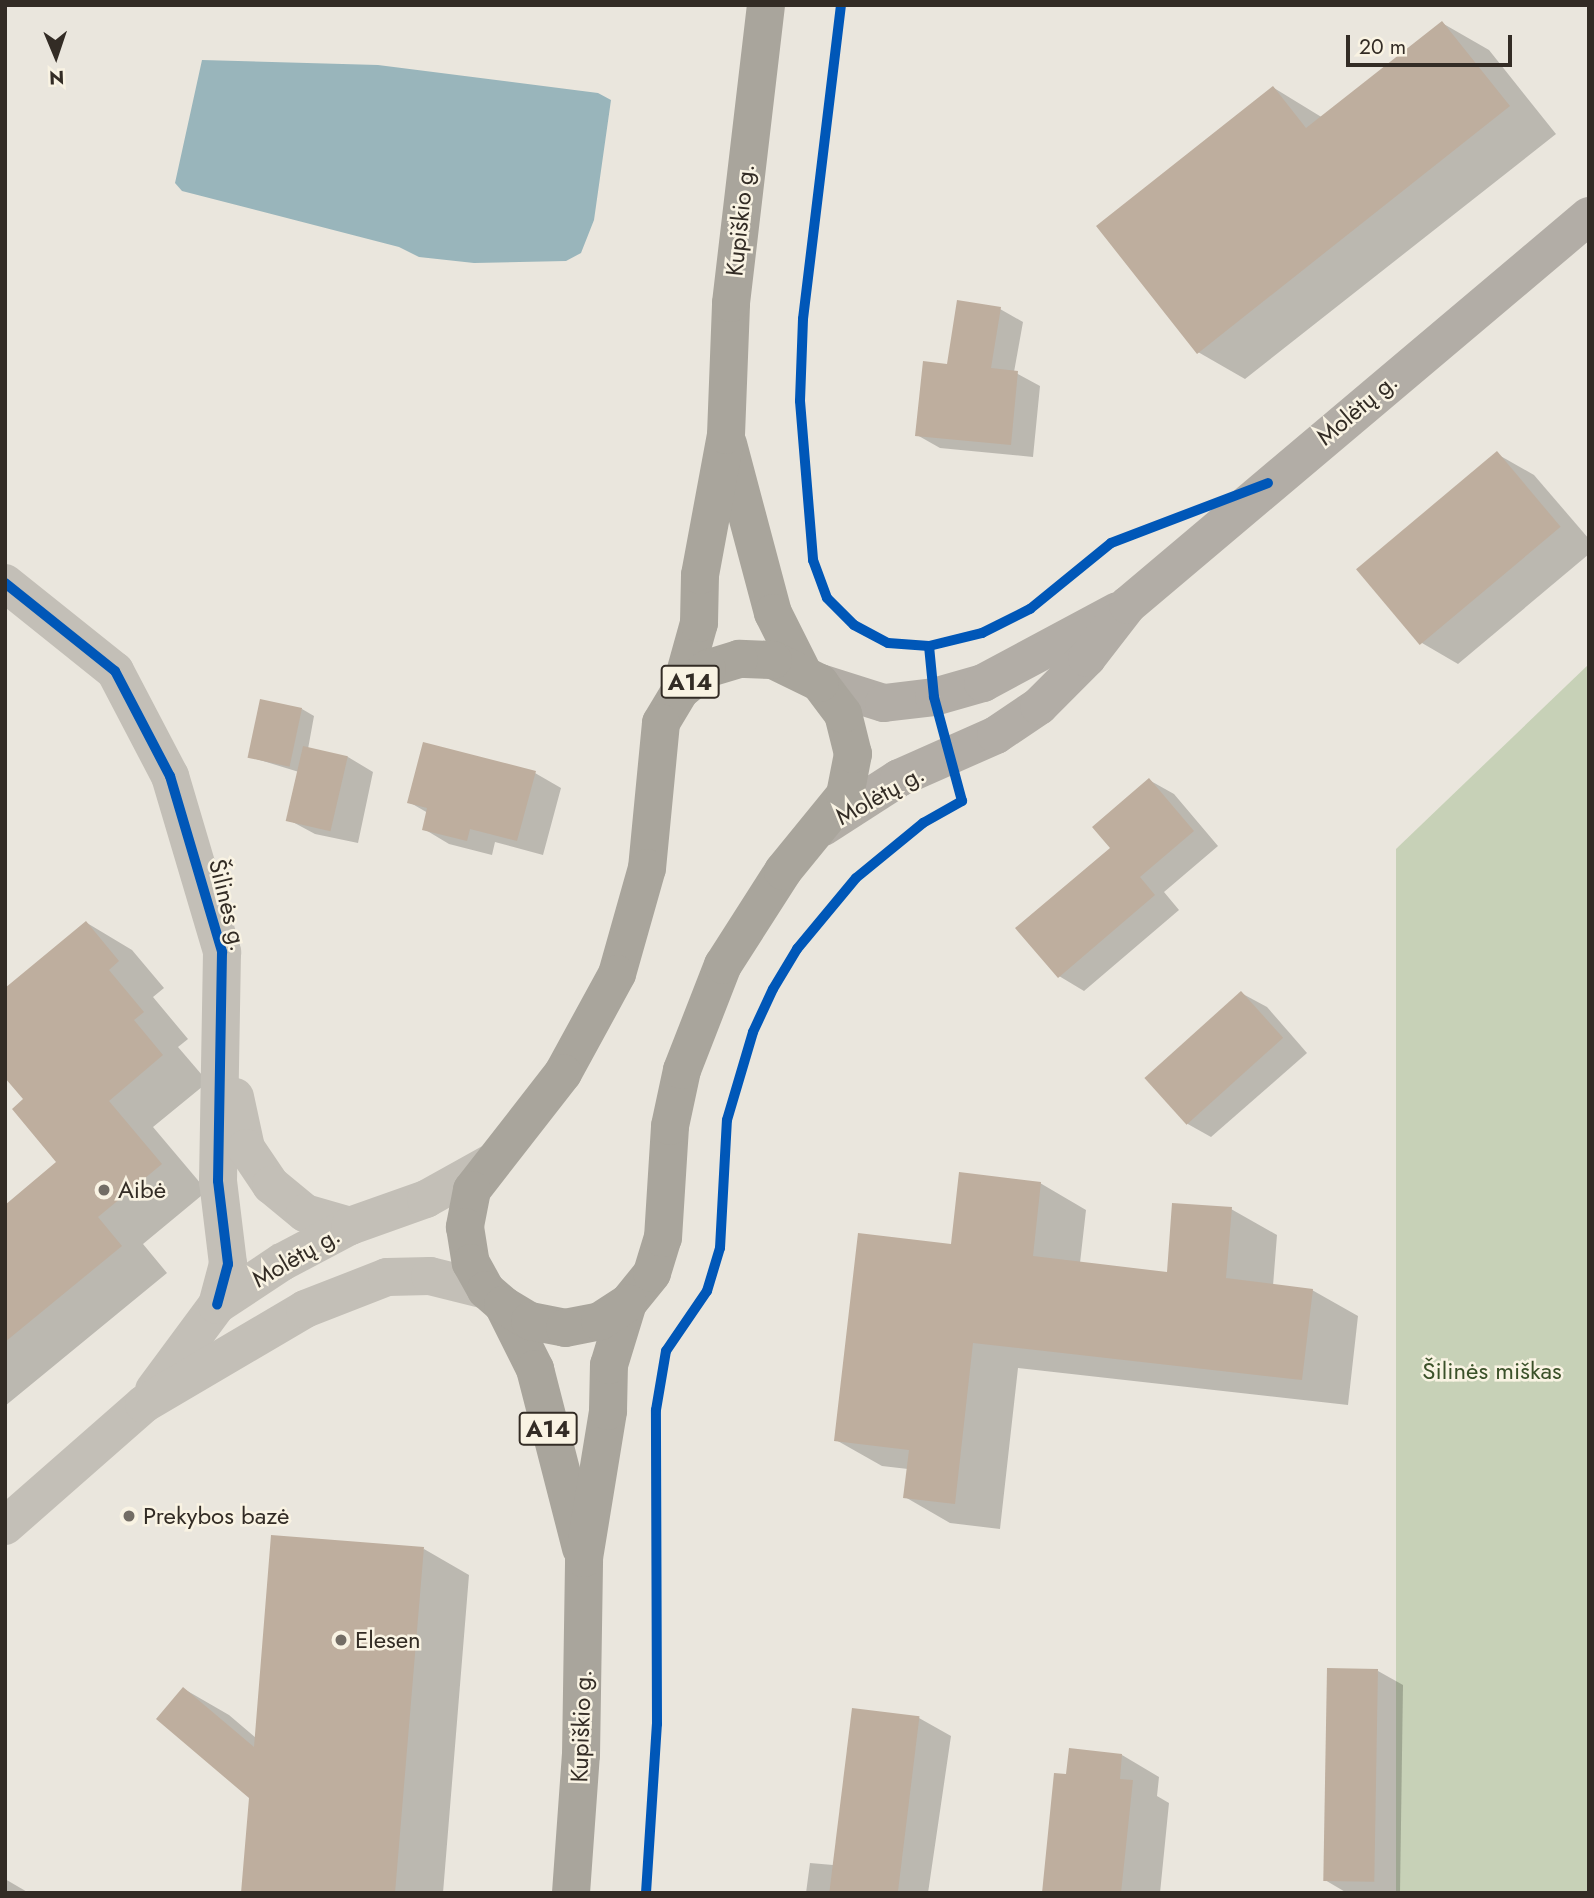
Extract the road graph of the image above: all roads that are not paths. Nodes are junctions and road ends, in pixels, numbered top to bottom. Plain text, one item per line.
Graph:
1 (766, 5) edge
2 (1589, 216) edge
3 (726, 435) junction
4 (5, 583) edge
5 (1128, 605) junction
6 (811, 677) junction
7 (680, 691) junction
8 (823, 827) junction
9 (223, 1048) junction
10 (489, 1164) junction
11 (350, 1226) junction
12 (494, 1297) junction
13 (628, 1303) junction
14 (217, 1305) junction
15 (144, 1404) junction
16 (5, 1526) edge
17 (584, 1558) junction
18 (571, 1893) edge

1 - 3 highway, Kupiškio g. / A14
2 - 5 main road, Molėtų g.
3 - 6 highway, Kupiškio g. / A14
3 - 7 highway, Kupiškio g. / A14
4 - 9 street, Šilinės g.
5 - 6 main road, Molėtų g.
5 - 8 main road, Molėtų g.
6 - 7 highway, A14
6 - 8 highway, A14
7 - 10 highway, A14
8 - 13 highway, A14
9 - 11 street, Šilinės g.
9 - 14 street, Šilinės g.
10 - 11 street, Molėtų g.
10 - 12 highway, A14
11 - 14 street, Molėtų g.
12 - 13 highway, A14
12 - 15 street, Molėtų g.
12 - 17 highway, Kupiškio g. / A14
13 - 17 highway, Kupiškio g. / A14
14 - 15 street, Molėtų g.
15 - 16 street, Molėtų g.
17 - 18 highway, Kupiškio g. / A14

